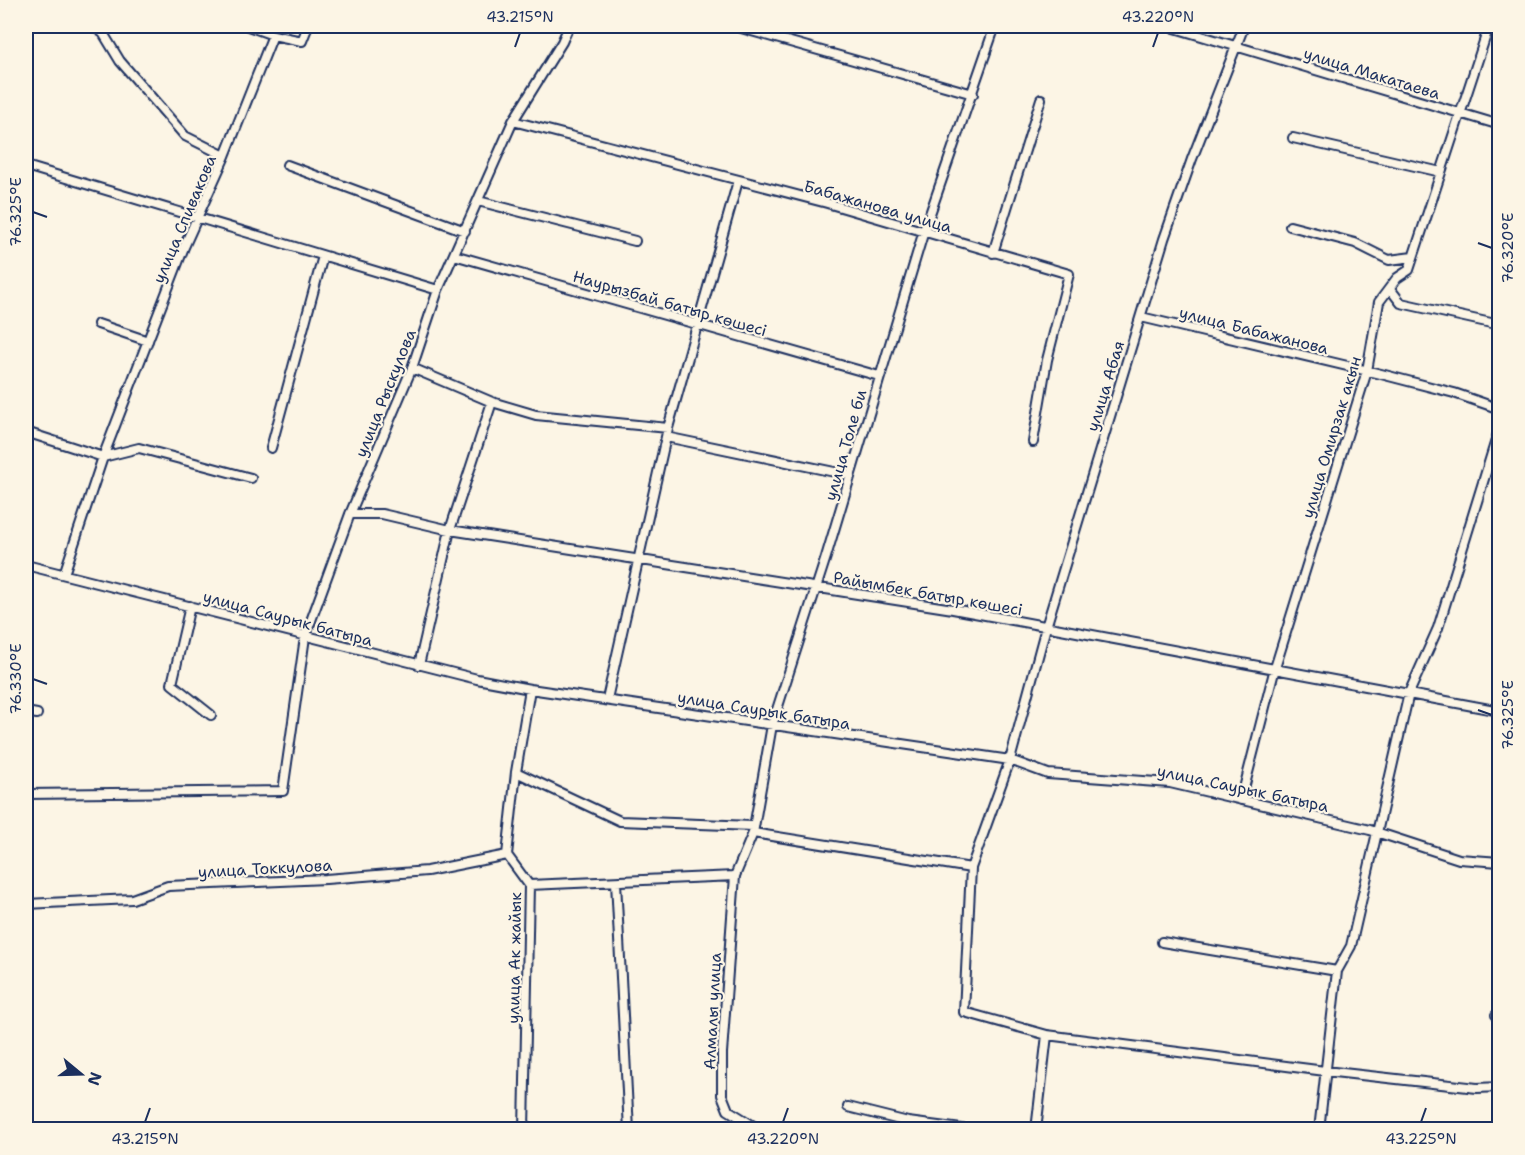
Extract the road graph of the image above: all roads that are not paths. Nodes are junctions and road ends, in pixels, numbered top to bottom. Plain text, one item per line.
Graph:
1 (92, 26) edge
2 (248, 26) edge
3 (308, 26) edge
4 (569, 26) edge
5 (734, 26) edge
6 (996, 26) edge
7 (1168, 26) edge
8 (1244, 26) edge
9 (1489, 26) edge
10 (273, 35) junction
11 (1236, 46) junction
12 (973, 94) junction
13 (1041, 99) dead end
14 (1460, 113) junction
15 (513, 121) junction
16 (1500, 125) edge
17 (1293, 138) dead end
18 (225, 156) junction
19 (287, 165) dead end
20 (26, 166) edge
21 (1441, 172) junction
22 (738, 181) junction
23 (478, 201) junction
24 (198, 218) junction
25 (1290, 226) dead end
26 (465, 231) junction
27 (923, 234) junction
28 (635, 241) dead end
29 (993, 253) junction
30 (454, 255) junction
31 (323, 256) junction
32 (1413, 257) junction
33 (438, 290) junction
34 (1391, 290) junction
35 (1141, 317) junction
36 (98, 324) dead end
37 (699, 325) junction
38 (1500, 325) edge
39 (148, 342) junction
40 (412, 368) junction
41 (1367, 372) junction
42 (879, 376) junction
43 (492, 402) junction
44 (1500, 409) edge
45 (1500, 427) edge
46 (668, 428) junction
47 (26, 432) edge
48 (666, 437) junction
49 (1033, 442) dead end
50 (271, 448) dead end
51 (103, 457) junction
52 (849, 476) junction
53 (251, 478) dead end
54 (350, 514) junction
55 (450, 530) junction
56 (640, 558) junction
57 (26, 565) edge
58 (64, 574) junction
59 (816, 587) junction
60 (190, 606) junction
61 (1046, 627) junction
62 (305, 638) junction
63 (419, 665) junction
64 (1275, 668) junction
65 (530, 689) junction
66 (1409, 693) junction
67 (607, 699) junction
68 (1500, 711) edge
69 (26, 712) edge
70 (37, 714) dead end
71 (211, 715) dead end
72 (772, 725) junction
73 (1010, 760) junction
74 (516, 772) junction
75 (26, 794) edge
76 (1241, 800) junction
77 (753, 829) junction
78 (1376, 832) junction
79 (507, 855) junction
80 (1500, 862) edge
81 (971, 868) junction
82 (735, 876) junction
83 (616, 882) junction
84 (529, 885) junction
85 (26, 904) edge
86 (1162, 942) dead end
87 (1337, 971) junction
88 (1047, 1035) junction
89 (1325, 1071) junction
90 (1500, 1087) edge
91 (848, 1107) dead end
92 (525, 1130) edge
93 (629, 1130) edge
94 (760, 1130) edge
95 (969, 1130) edge
96 (1036, 1130) edge
97 (1319, 1130) edge

1 - 18 street
2 - 10 street
3 - 10 street
4 - 15 street, улица Рыскулова
5 - 12 street
6 - 12 street, улица Толе би
7 - 11 street, улица Макатаева
8 - 11 street, улица Абая
9 - 14 street, улица Омирзак акын
10 - 18 street, улица Спивакова
11 - 14 street, улица Макатаева
11 - 35 street, улица Абая
12 - 27 street, улица Толе би
13 - 29 street
14 - 16 street, улица Макатаева
14 - 21 street, улица Омирзак акын
15 - 22 street, Бабажанова улица
15 - 23 street, улица Рыскулова
17 - 21 street
18 - 24 street, улица Спивакова
19 - 26 street
20 - 24 street
21 - 32 street, улица Омирзак акын
22 - 27 street, Бабажанова улица
22 - 37 street
23 - 26 street, улица Рыскулова
23 - 28 street
24 - 31 street
24 - 39 street, улица Спивакова
25 - 32 street
26 - 30 street, улица Рыскулова
27 - 29 street, Бабажанова улица
27 - 42 street, улица Толе би
29 - 49 street, Бабажанова улица
30 - 33 street, улица Рыскулова
30 - 37 street, Наурызбай батыр көшесі
31 - 33 street
31 - 50 street
32 - 34 street, улица Омирзак акын
33 - 40 street, улица Рыскулова
34 - 38 street
34 - 41 street, улица Омирзак акын
35 - 41 street, улица Бабажанова
35 - 61 street, улица Абая
36 - 39 street
37 - 42 street, Наурызбай батыр көшесі
37 - 46 street
39 - 51 street, улица Спивакова
40 - 43 street
40 - 54 street, улица Рыскулова
41 - 44 street, улица Бабажанова
41 - 64 street, улица Омирзак акын
42 - 52 street, улица Толе би
43 - 46 street
43 - 55 street
45 - 66 street
46 - 48 street
47 - 51 street
48 - 52 street
48 - 56 street
51 - 53 street
51 - 58 street, улица Спивакова
52 - 59 street, улица Толе би
54 - 55 street, Райымбек батыр көшесі
54 - 62 street, улица Рыскулова
55 - 56 street, Райымбек батыр көшесі
55 - 63 street
56 - 59 street, Райымбек батыр көшесі
56 - 67 street
57 - 58 street, улица Саурык батыра
58 - 60 street, улица Саурык батыра
59 - 61 street, Райымбек батыр көшесі
59 - 72 street, улица Толе би
60 - 62 street, улица Саурык батыра
60 - 71 street
61 - 64 street, Райымбек батыр көшесі
61 - 73 street, улица Абая
62 - 63 street, улица Саурык батыра
62 - 75 street, улица Рыскулова
63 - 65 street, улица Саурык батыра
64 - 66 street, Райымбек батыр көшесі
64 - 76 street, улица Омирзак акын
65 - 67 street, улица Саурык батыра
65 - 74 street
66 - 68 street, Райымбек батыр көшесі
66 - 78 street
67 - 72 street, улица Саурык батыра
69 - 70 street
72 - 73 street, улица Саурык батыра
72 - 77 street, улица Толе би
73 - 76 street, улица Саурык батыра
73 - 81 street, улица Абая
74 - 77 street
74 - 79 street
76 - 78 street, улица Саурык батыра
77 - 81 street
77 - 82 street, улица Толе би
78 - 80 street, улица Саурык батыра
78 - 87 street
79 - 84 street, улица Ак жайык
79 - 85 street, улица Токкулова
81 - 88 street, улица Абая
82 - 83 street
82 - 94 street, Алмалы улица
83 - 84 street
83 - 93 street
84 - 92 street, улица Ак жайык
86 - 87 street
87 - 89 street
88 - 89 street
88 - 96 street
89 - 90 street
89 - 97 street
91 - 95 street

